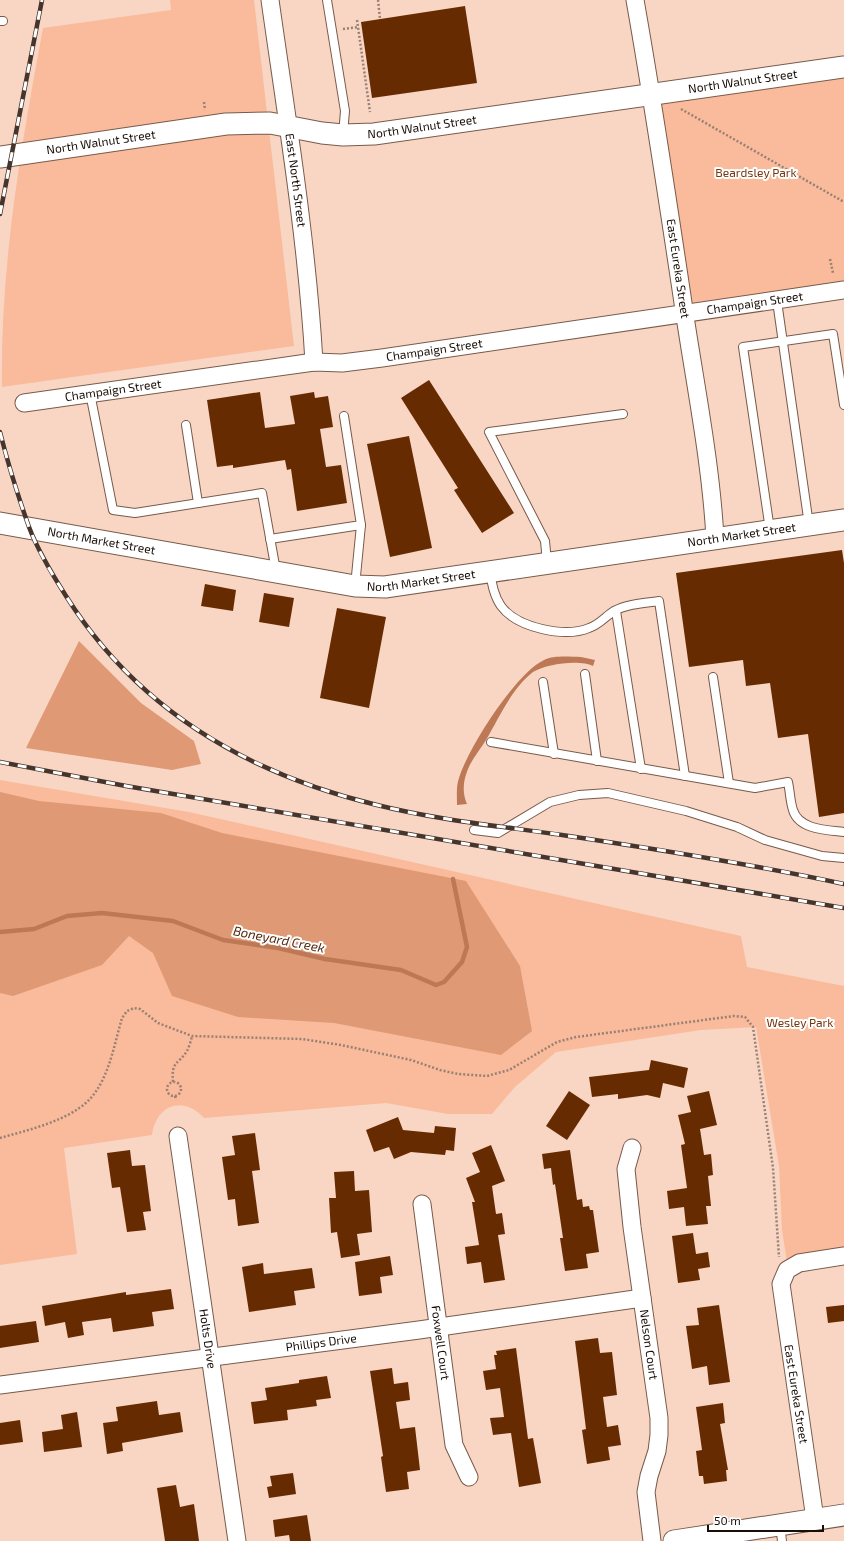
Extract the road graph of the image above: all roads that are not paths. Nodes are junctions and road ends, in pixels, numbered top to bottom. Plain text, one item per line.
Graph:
1 (270, 0) edge
2 (327, 0) edge
3 (635, 0) edge
4 (844, 67) edge
5 (651, 94) junction
6 (288, 125) junction
7 (343, 135) junction
8 (0, 157) edge
9 (844, 290) edge
10 (777, 300) junction
11 (685, 315) junction
12 (783, 341) junction
13 (314, 362) junction
14 (90, 393) junction
15 (24, 403) dead end
16 (844, 405) edge
17 (623, 414) dead end
18 (344, 416) dead end
19 (186, 425) dead end
20 (198, 503) junction
21 (844, 520) edge
22 (0, 523) edge
23 (361, 525) junction
24 (809, 525) junction
25 (770, 530) junction
26 (715, 538) junction
27 (270, 539) junction
28 (547, 563) junction
29 (490, 571) junction
30 (276, 572) junction
31 (355, 586) junction
32 (616, 611) junction
33 (585, 674) dead end
34 (713, 677) dead end
35 (543, 682) dead end
36 (491, 742) dead end
37 (554, 754) junction
38 (597, 761) junction
39 (641, 769) junction
40 (685, 776) junction
41 (729, 783) junction
42 (474, 830) dead end
43 (844, 832) edge
44 (844, 858) edge
45 (178, 1136) dead end
46 (632, 1148) dead end
47 (422, 1204) dead end
48 (844, 1256) edge
49 (642, 1298) junction
50 (437, 1328) junction
51 (211, 1357) junction
52 (0, 1385) edge
53 (469, 1477) dead end
54 (844, 1515) edge
55 (815, 1519) junction
56 (781, 1533) edge
57 (237, 1541) edge
58 (652, 1541) edge
59 (674, 1541) edge

1 - 6 street, East North Street
2 - 7 lane
3 - 5 street, East Eureka Street
4 - 5 street, North Walnut Street
5 - 7 street, North Walnut Street
5 - 11 street, East Eureka Street
6 - 7 street, North Walnut Street
6 - 8 street, North Walnut Street
6 - 13 street, East North Street
9 - 10 street, Champaign Street
10 - 11 street, Champaign Street
10 - 12 lane
11 - 13 street, Champaign Street
11 - 26 street, East Eureka Street
12 - 16 lane
12 - 24 lane
12 - 25 lane
13 - 14 street, Champaign Street
14 - 15 street, Champaign Street
14 - 20 lane
17 - 28 lane
18 - 23 lane
19 - 20 lane
20 - 27 lane
21 - 24 street, North Market Street
22 - 30 street, North Market Street
23 - 27 lane
23 - 31 lane
24 - 25 street, North Market Street
25 - 26 street, North Market Street
26 - 28 street, North Market Street
27 - 30 lane
28 - 29 street, North Market Street
29 - 31 street, North Market Street
29 - 32 lane
30 - 31 street, North Market Street
32 - 39 lane
32 - 40 lane
33 - 38 lane
34 - 41 lane
35 - 37 lane
36 - 37 lane
37 - 38 lane
38 - 39 lane
39 - 40 lane
40 - 41 lane
41 - 43 lane
42 - 44 lane
45 - 51 street, Holts Drive
46 - 49 street, Nelson Court
47 - 50 street, Foxwell Court
48 - 55 street, East Eureka Street
49 - 50 street, Phillips Drive
49 - 58 street, Nelson Court
50 - 51 street, Phillips Drive
50 - 53 street, Foxwell Court
51 - 52 street, Phillips Drive
51 - 57 street, Holts Drive
54 - 55 street
55 - 56 street
56 - 59 street

